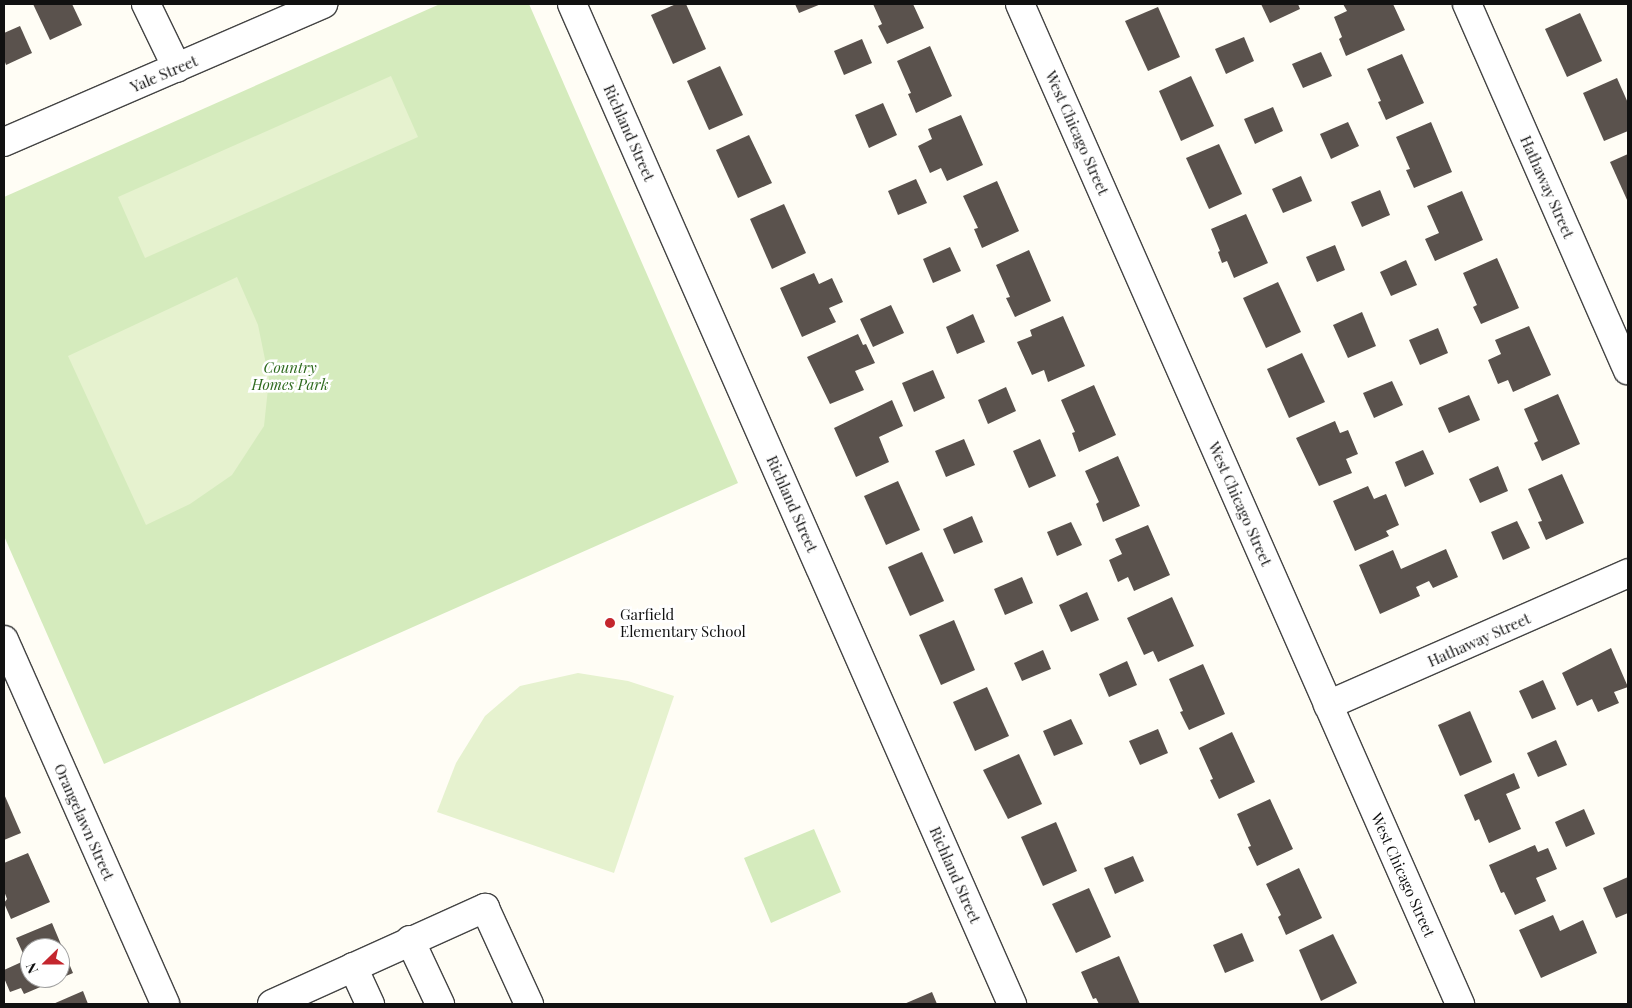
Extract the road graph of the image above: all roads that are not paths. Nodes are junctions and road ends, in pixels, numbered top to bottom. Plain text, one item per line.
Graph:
1 (146, 4) edge
2 (323, 4) edge
3 (572, 4) edge
4 (1020, 4) edge
5 (1467, 4) edge
6 (177, 68) junction
7 (4, 142) edge
8 (1628, 370) edge
9 (1628, 573) edge
10 (4, 640) edge
11 (1328, 706) junction
12 (410, 940) junction
13 (353, 967) junction
14 (287, 1001) edge
15 (165, 1004) edge
16 (370, 1004) edge
17 (440, 1004) edge
18 (529, 1004) edge
19 (1012, 1004) edge
20 (1460, 1004) edge

1 - 6 street
2 - 6 street, Yale Street
3 - 19 street, Richland Street
4 - 11 street, West Chicago Street
5 - 8 street, Hathaway Street
6 - 7 street, Yale Street
9 - 11 street, Hathaway Street
10 - 15 street, Orangelawn Street
11 - 20 street, West Chicago Street
12 - 13 street
12 - 17 street
12 - 18 street
13 - 14 street
13 - 16 street

